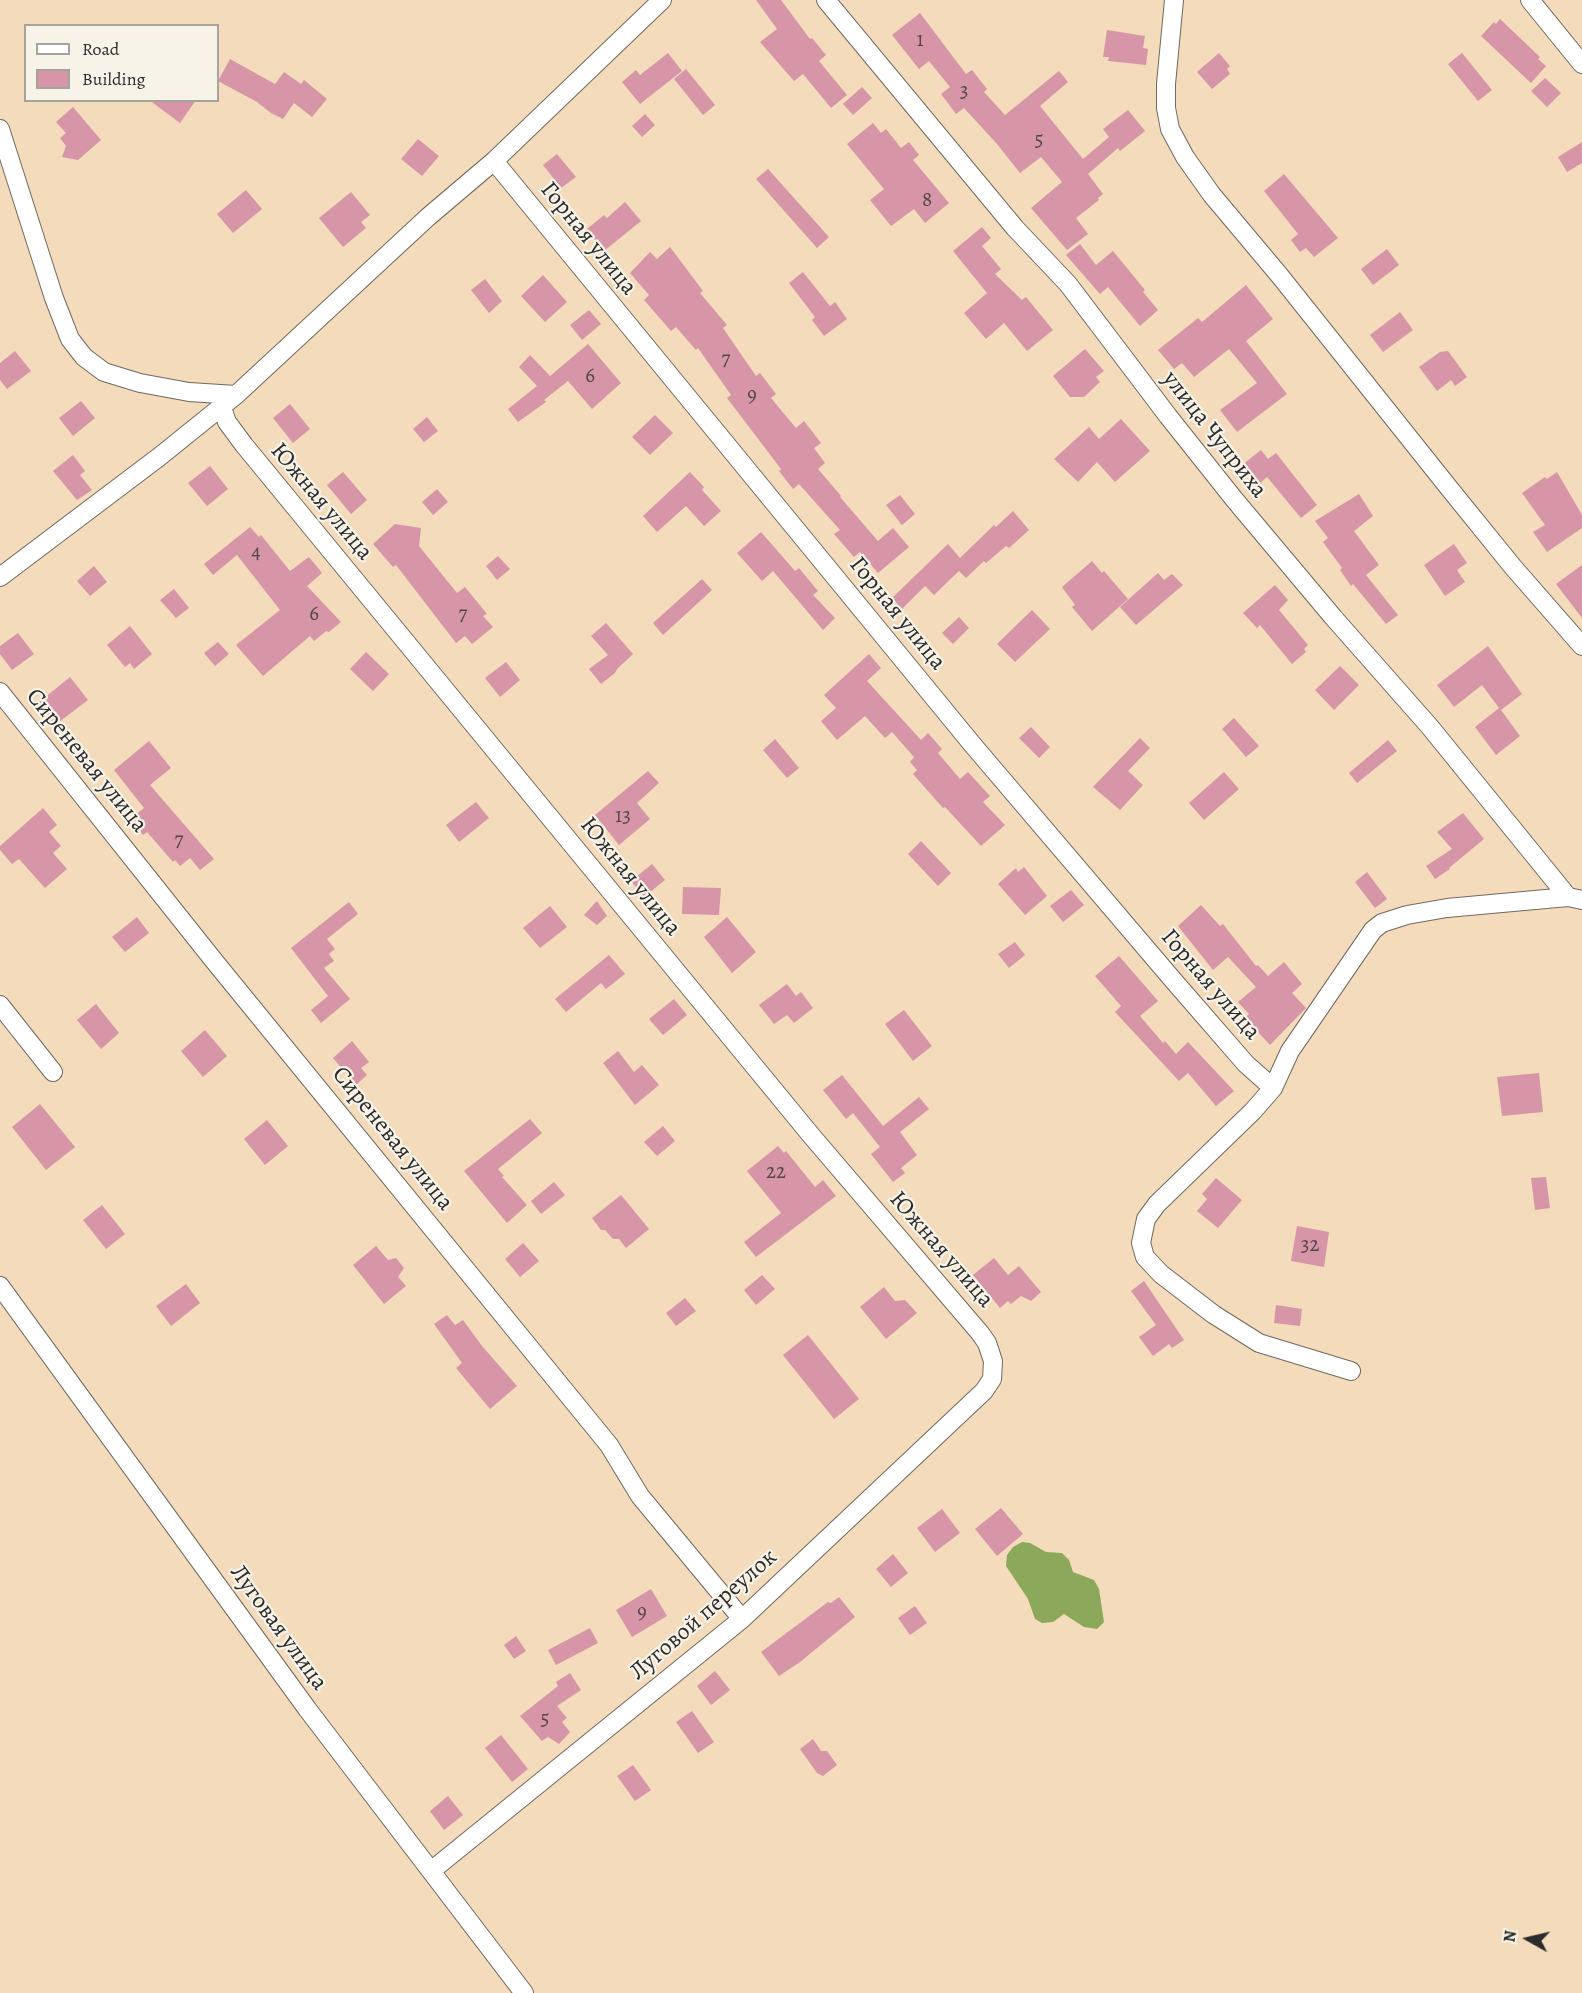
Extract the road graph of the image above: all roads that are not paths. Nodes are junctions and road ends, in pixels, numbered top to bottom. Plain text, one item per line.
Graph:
1 (662, 0) edge
2 (826, 0) edge
3 (1174, 0) edge
4 (1530, 0) edge
5 (1582, 64) edge
6 (0, 129) edge
7 (494, 161) junction
8 (236, 395) junction
9 (222, 408) junction
10 (0, 577) edge
11 (1582, 646) edge
12 (0, 692) edge
13 (1575, 899) edge
14 (0, 1005) edge
15 (53, 1072) dead end
16 (1273, 1088) junction
17 (0, 1286) edge
18 (1351, 1371) dead end
19 (992, 1379) joint
20 (742, 1619) junction
21 (432, 1871) junction
22 (524, 1993) edge

1 - 7 street
2 - 13 street, улица Чуприха
3 - 11 street
4 - 5 street
6 - 8 street
7 - 8 street
7 - 16 street, Горная улица
8 - 9 street
9 - 10 street
9 - 19 street, Южная улица
12 - 20 street, Сиреневая улица
13 - 16 street
14 - 15 street
16 - 18 street
17 - 21 street, Луговая улица
19 - 20 street, Луговой переулок
20 - 21 street, Луговой переулок
21 - 22 street, Луговая улица

